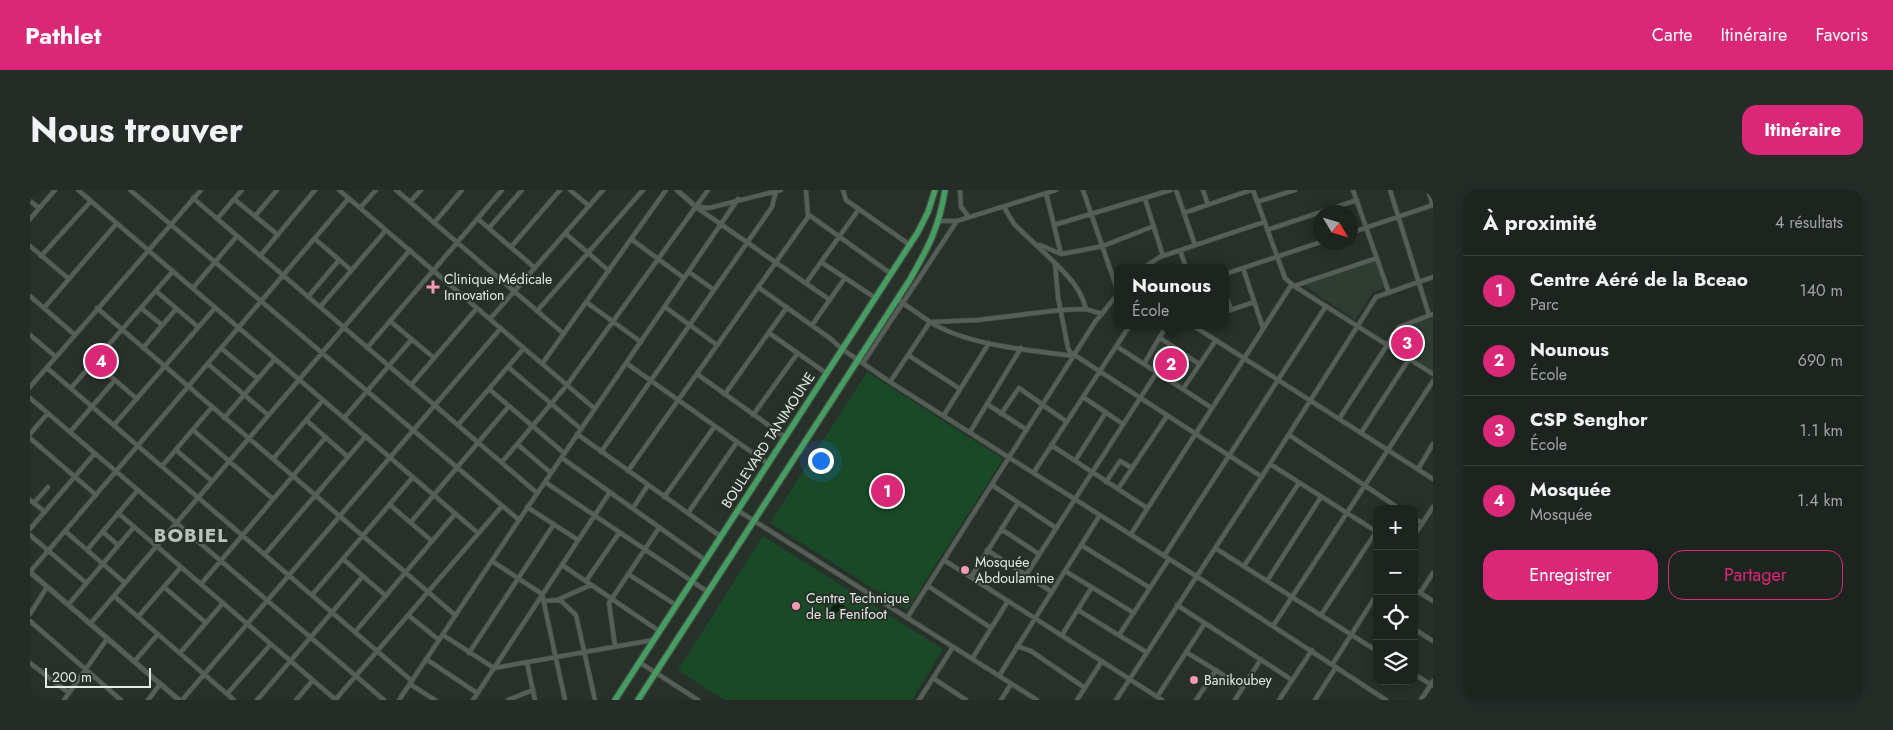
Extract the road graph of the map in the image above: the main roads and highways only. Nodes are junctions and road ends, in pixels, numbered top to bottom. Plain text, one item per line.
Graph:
1 (935, 190) edge
2 (944, 190) edge
3 (615, 700) edge
4 (638, 700) edge

1 - 3 main road, BOULEVARD TANIMOUNE
2 - 4 main road

